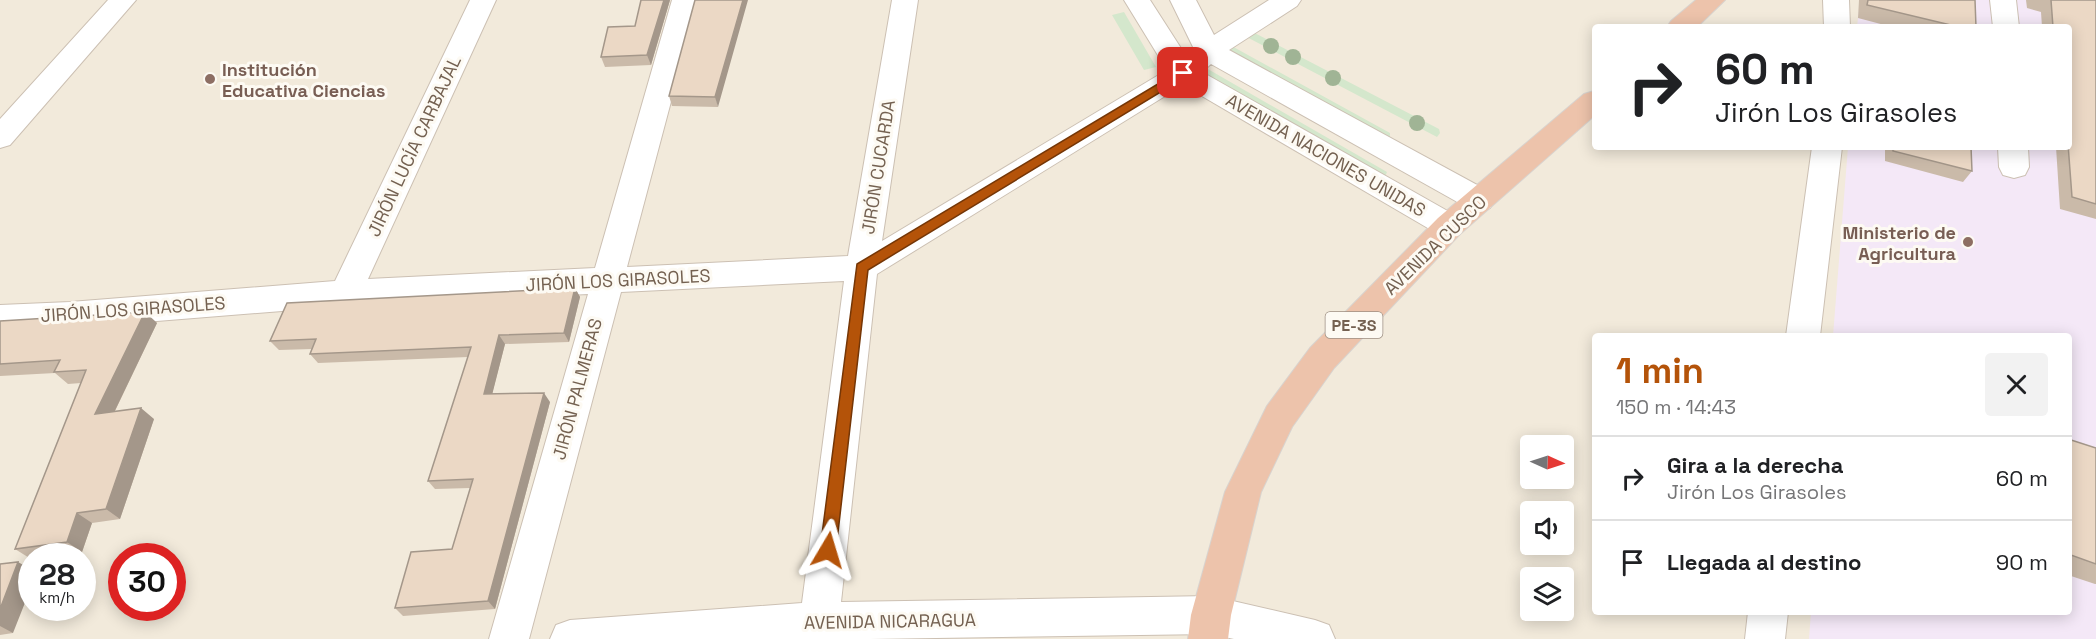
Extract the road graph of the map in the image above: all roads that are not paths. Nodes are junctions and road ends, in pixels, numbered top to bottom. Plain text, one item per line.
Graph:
1 (123, 0) edge
2 (483, 0) edge
3 (685, 0) edge
4 (905, 0) edge
5 (1137, 0) edge
6 (1183, 0) edge
7 (1288, 0) edge
8 (1712, 0) edge
9 (1836, 0) edge
10 (2003, 0) edge
11 (1684, 24) edge
12 (1837, 24) edge
13 (2006, 24) edge
14 (1209, 51) junction
15 (1183, 73) junction
16 (1592, 103) edge
17 (0, 138) edge
18 (1827, 150) edge
19 (1479, 200) junction
20 (1449, 226) junction
21 (862, 268) junction
22 (607, 280) junction
23 (345, 293) junction
24 (0, 318) edge
25 (1803, 333) edge
26 (1768, 615) edge
27 (819, 621) junction
28 (1210, 627) edge
29 (509, 639) edge
30 (570, 639) edge
31 (1316, 639) edge
32 (1764, 639) edge

1 - 17 street
2 - 23 street, JIRÓN LUCÍA CARBAJAL
3 - 22 street, JIRÓN PALMERAS
4 - 21 street, JIRÓN CUCARDA
5 - 15 street, AVENIDA NACIONES UNIDAS
6 - 14 street
7 - 14 street, JIRÓN LOS GIRASOLES
8 - 11 highway
9 - 12 street
10 - 13 street
14 - 15 street, JIRÓN LOS GIRASOLES
14 - 19 street, AVENIDA NACIONES UNIDAS
15 - 20 street, AVENIDA NACIONES UNIDAS
15 - 21 street, JIRÓN LOS GIRASOLES
16 - 19 highway, AVENIDA CUSCO / PE-3S
18 - 25 street
19 - 20 highway, AVENIDA CUSCO / PE-3S
20 - 28 highway, AVENIDA CUSCO / PE-3S
21 - 22 street, JIRÓN LOS GIRASOLES
21 - 27 street, JIRÓN CUCARDA
22 - 23 street, JIRÓN LOS GIRASOLES
22 - 29 street, JIRÓN PALMERAS
23 - 24 street, JIRÓN LOS GIRASOLES
26 - 32 street
27 - 28 street, AVENIDA NICARAGUA
27 - 30 street, AVENIDA NICARAGUA
28 - 31 street, AVENIDA NICARAGUA

